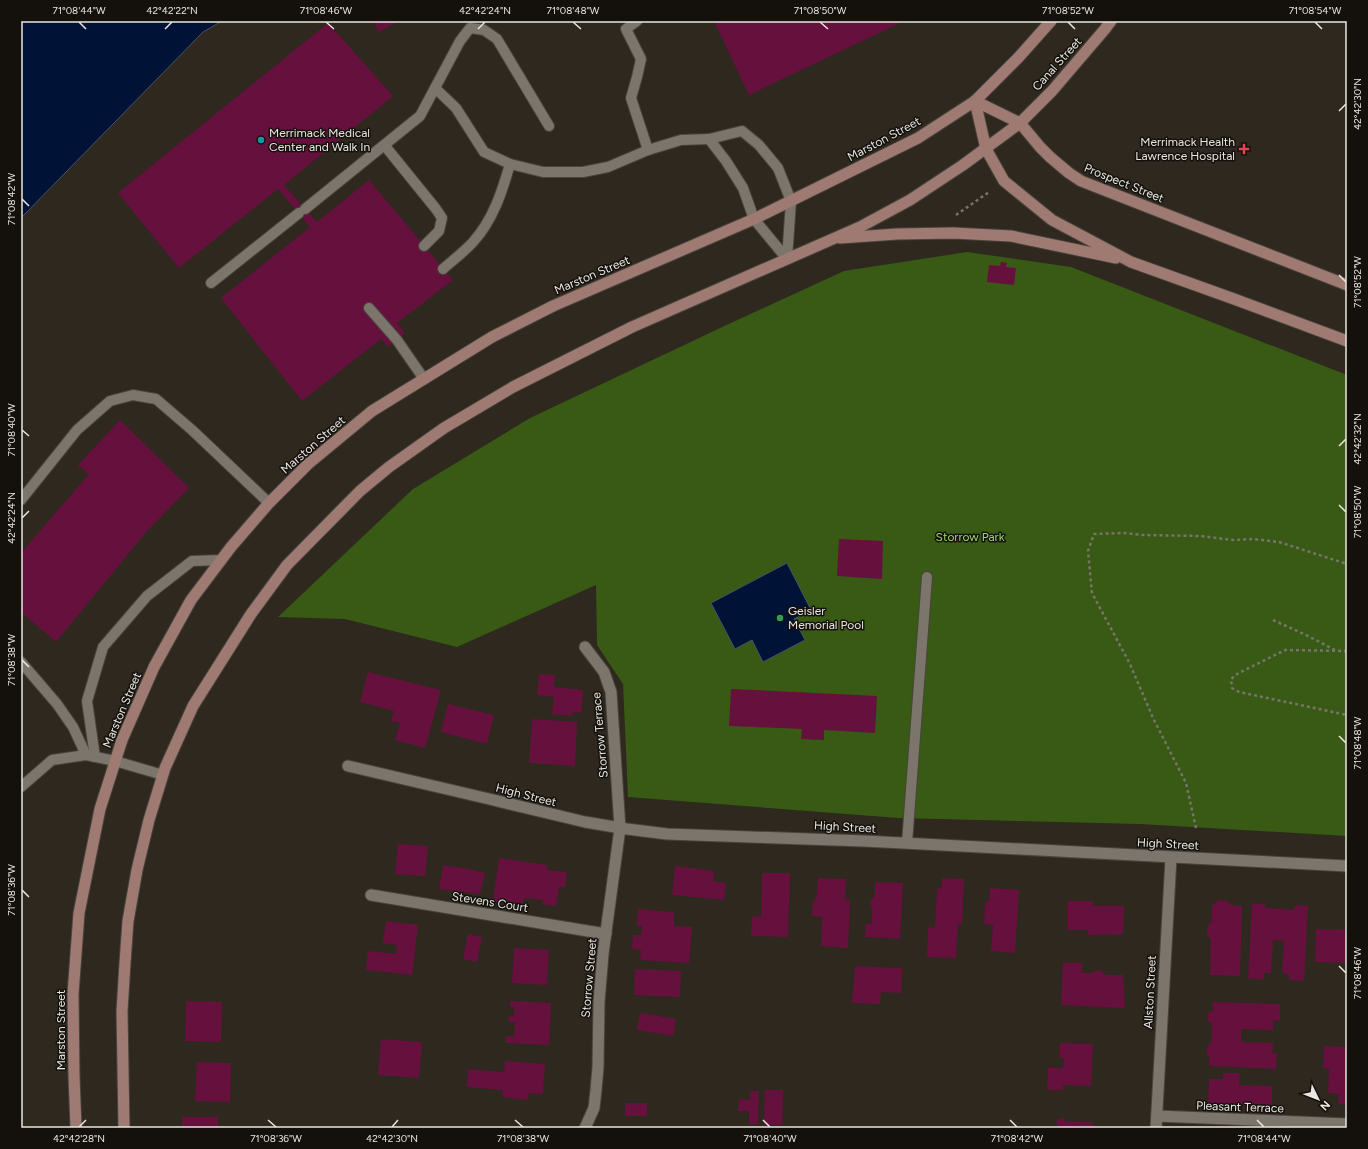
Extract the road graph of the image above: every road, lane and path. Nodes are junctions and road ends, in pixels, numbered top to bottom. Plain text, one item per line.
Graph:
1 (637, 21) edge
2 (1051, 21) edge
3 (1111, 21) edge
4 (435, 88) junction
5 (974, 101) junction
6 (1020, 123) junction
7 (548, 126) dead end
8 (708, 139) junction
9 (385, 146) junction
10 (986, 149) junction
11 (648, 150) junction
12 (510, 164) junction
13 (992, 190) dead end
14 (791, 201) junction
15 (754, 219) junction
16 (954, 222) dead end
17 (834, 238) junction
18 (424, 246) dead end
19 (787, 259) junction
20 (1131, 262) junction
21 (443, 269) dead end
22 (211, 282) dead end
23 (1347, 285) edge
24 (369, 308) dead end
25 (1347, 341) edge
26 (424, 379) junction
27 (21, 500) edge
28 (269, 503) junction
29 (221, 560) junction
30 (1347, 564) edge
31 (927, 577) dead end
32 (1273, 620) dead end
33 (585, 646) dead end
34 (1335, 650) junction
35 (1347, 651) edge
36 (21, 662) edge
37 (1347, 715) edge
38 (90, 756) junction
39 (115, 760) junction
40 (348, 766) dead end
41 (163, 775) junction
42 (21, 787) edge
43 (620, 828) junction
44 (1196, 828) dead end
45 (908, 843) junction
46 (1171, 858) junction
47 (1347, 866) edge
48 (371, 896) dead end
49 (606, 934) junction
50 (1157, 1116) junction
51 (1347, 1124) edge
52 (76, 1128) edge
53 (124, 1128) edge
54 (585, 1128) edge
55 (1156, 1128) edge

1 - 11 lane
2 - 5 main road
3 - 6 main road, Canal Street
4 - 7 lane
4 - 9 lane
4 - 12 lane
5 - 6 main road, Prospect Street
5 - 10 main road
5 - 14 main road, Marston Street
6 - 10 main road
6 - 23 main road, Prospect Street
8 - 11 lane
8 - 14 lane
8 - 15 lane
9 - 18 lane
9 - 22 lane
10 - 17 main road
10 - 20 main road
11 - 12 lane
12 - 21 lane
13 - 16 path
14 - 15 main road, Marston Street
14 - 19 lane
15 - 19 lane
15 - 26 main road, Marston Street
17 - 19 main road
17 - 20 main road
19 - 41 main road
20 - 25 main road
24 - 26 lane
26 - 28 main road, Marston Street
27 - 28 lane
28 - 29 main road, Marston Street
29 - 38 lane
29 - 39 main road, Marston Street
30 - 44 path
31 - 45 lane
32 - 34 path
33 - 43 street, Storrow Terrace
34 - 35 path
34 - 37 path
36 - 38 lane
38 - 39 lane
38 - 42 lane
39 - 41 lane
39 - 52 main road, Marston Street
40 - 43 street, High Street
41 - 53 main road
43 - 45 street, High Street
43 - 49 street, Storrow Street
45 - 46 street, High Street
46 - 47 street, High Street
46 - 50 street, Allston Street
48 - 49 street, Stevens Court
49 - 54 street, Storrow Street
50 - 51 street, Pleasant Terrace
50 - 55 street, Allston Street

